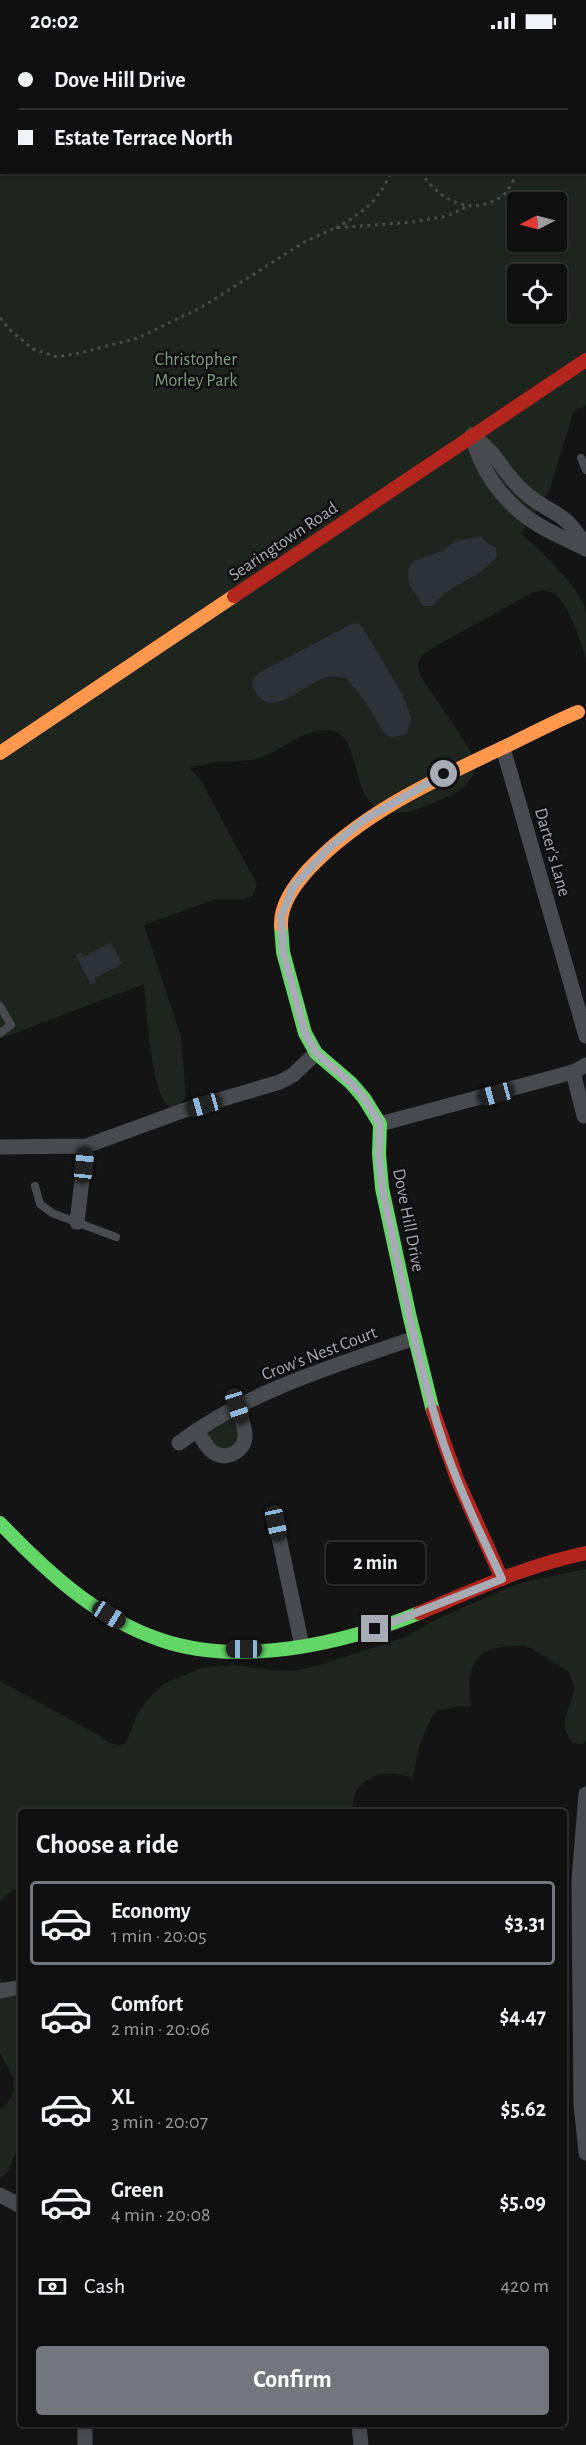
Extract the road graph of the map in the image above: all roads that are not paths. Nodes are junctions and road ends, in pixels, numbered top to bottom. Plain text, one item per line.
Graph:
1 (586, 360) edge
2 (472, 435) junction
3 (581, 458) dead end
4 (586, 470) edge
5 (586, 548) edge
6 (578, 712) dead end
7 (503, 748) junction
8 (0, 753) edge
9 (0, 1006) edge
10 (0, 1033) edge
11 (586, 1036) edge
12 (316, 1053) junction
13 (579, 1069) edge
14 (584, 1116) dead end
15 (380, 1124) junction
16 (86, 1146) junction
17 (0, 1147) edge
18 (34, 1186) dead end
19 (77, 1222) junction
20 (116, 1237) dead end
21 (415, 1338) junction
22 (237, 1406) junction
23 (197, 1430) junction
24 (179, 1443) dead end
25 (0, 1523) edge
26 (276, 1523) dead end
27 (586, 1553) edge
28 (502, 1579) junction
29 (302, 1646) junction
30 (586, 1794) edge
31 (18, 1988) edge
32 (0, 1991) edge
33 (586, 2153) edge
34 (0, 2194) edge
35 (18, 2204) edge
36 (85, 2427) edge
37 (359, 2427) edge
38 (85, 2445) edge
39 (361, 2445) edge

1 - 2 street, Searingtown Road
2 - 5 street
2 - 8 street, Searingtown Road
3 - 4 lane
6 - 7 street
7 - 11 street, Darter's Lane
7 - 12 street
9 - 10 lane
12 - 15 street
12 - 16 street
13 - 14 street
13 - 15 street
15 - 21 street, Dove Hill Drive
16 - 17 street
16 - 19 street
18 - 19 lane
19 - 20 lane
21 - 22 street, Crow's Nest Court
21 - 28 street, Dove Hill Drive
22 - 23 street, Crow's Nest Court
22 - 23 street
23 - 24 street, Crow's Nest Court
25 - 29 street
26 - 29 street
27 - 28 street
28 - 29 street
30 - 33 street
31 - 32 street
34 - 35 street
36 - 38 street
37 - 39 street

